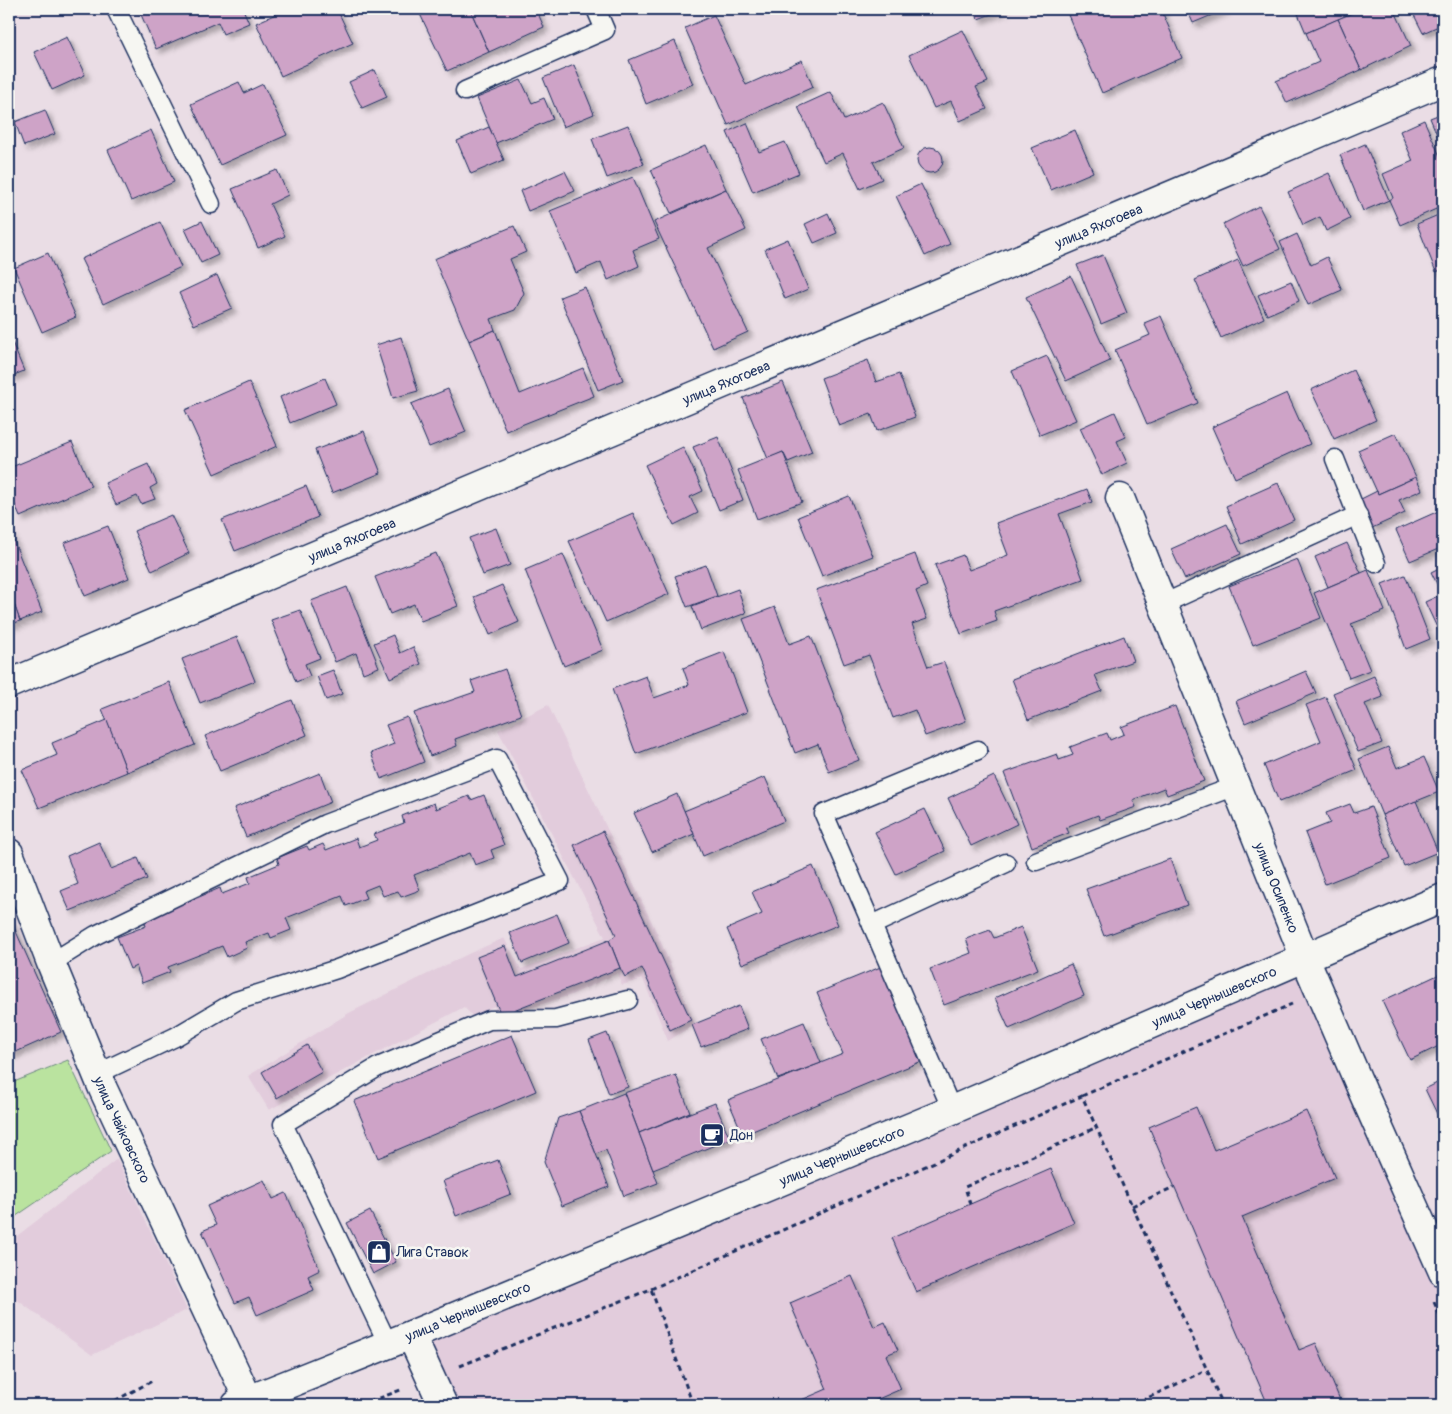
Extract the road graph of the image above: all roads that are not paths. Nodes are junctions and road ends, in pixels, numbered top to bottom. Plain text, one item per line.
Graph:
1 (116, 9) edge
2 (596, 9) edge
3 (1443, 81) edge
4 (465, 91) dead end
5 (211, 204) dead end
6 (1335, 459) dead end
7 (1120, 498) dead end
8 (1358, 515) junction
9 (1376, 563) dead end
10 (1163, 604) junction
11 (9, 684) edge
12 (978, 750) dead end
13 (1236, 786) junction
14 (9, 853) edge
15 (1036, 861) dead end
16 (1006, 863) dead end
17 (1443, 898) edge
18 (872, 925) junction
19 (1306, 958) junction
20 (50, 963) junction
21 (628, 1000) dead end
22 (97, 1074) junction
23 (952, 1110) junction
24 (1437, 1284) edge
25 (399, 1340) junction
26 (242, 1403) edge
27 (443, 1405) edge

1 - 5 lane
2 - 4 lane
3 - 11 street, улица Яхогоева
6 - 8 lane
7 - 10 street, улица Осипенко
8 - 9 lane
8 - 10 lane
10 - 13 street, улица Осипенко
12 - 18 lane
13 - 15 lane
13 - 19 street, улица Осипенко
14 - 20 street, улица Чайковского
16 - 18 lane
17 - 19 street, улица Чернышевского
18 - 23 lane
19 - 23 street, улица Чернышевского
19 - 24 street, улица Осипенко
20 - 22 street, улица Чайковского
20 - 22 lane
21 - 25 lane
22 - 26 street, улица Чайковского
23 - 25 street, улица Чернышевского
25 - 26 street, улица Чернышевского
25 - 27 street

